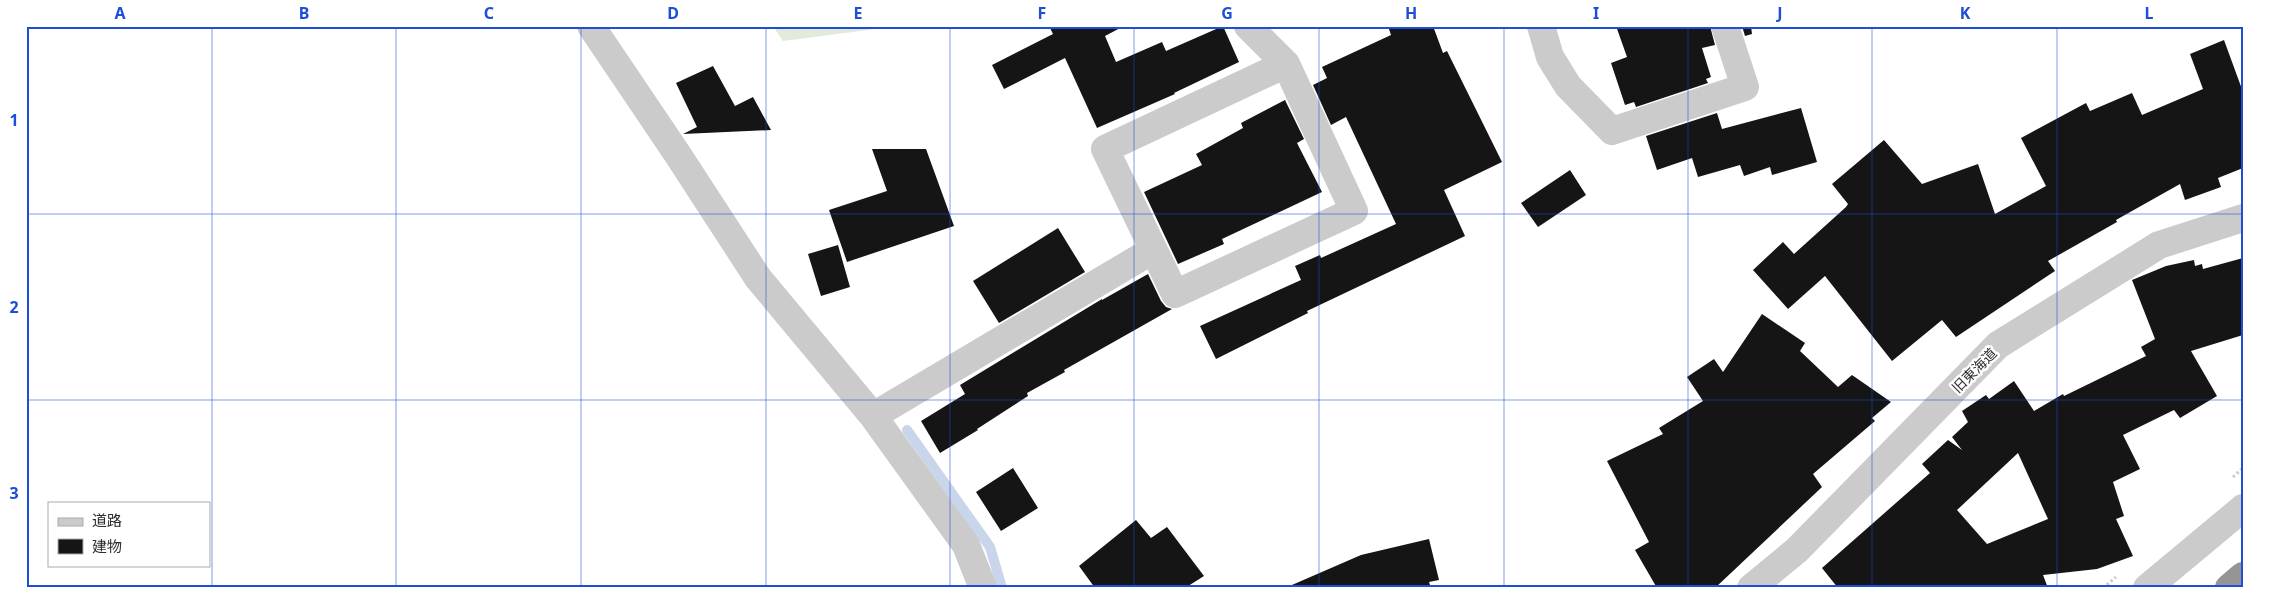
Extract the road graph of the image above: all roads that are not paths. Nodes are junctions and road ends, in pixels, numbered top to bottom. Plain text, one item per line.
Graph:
1 (591, 26) edge
2 (1248, 26) edge
3 (1541, 26) edge
4 (1725, 26) edge
5 (1286, 64) junction
6 (2243, 218) edge
7 (1153, 250) junction
8 (873, 416) junction
9 (2243, 508) edge
10 (2243, 576) edge
11 (983, 588) edge
12 (1751, 588) edge
13 (2147, 588) edge
14 (2229, 588) edge

1 - 8 street
2 - 5 street
3 - 4 street
5 - 7 street
5 - 7 street
6 - 12 street, 旧東海道
7 - 8 street
8 - 11 street
9 - 13 street
10 - 14 highway

